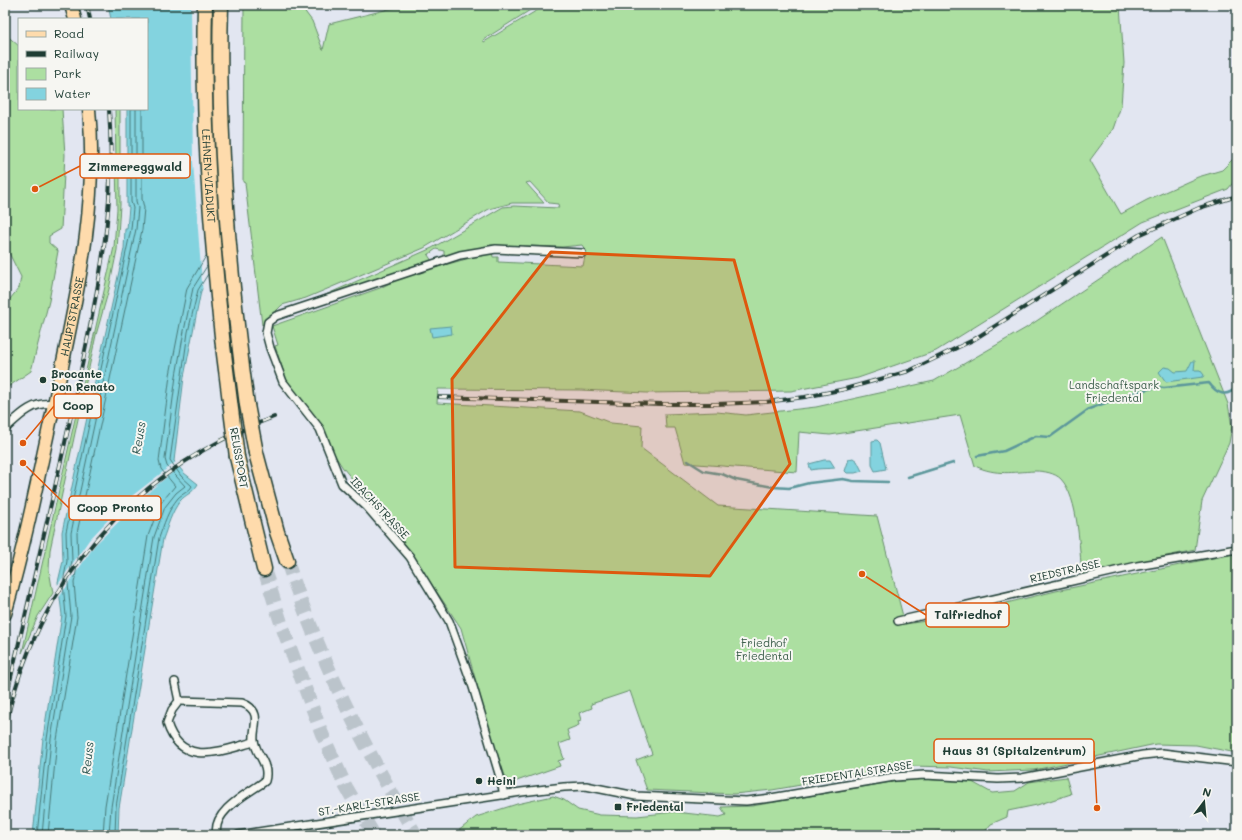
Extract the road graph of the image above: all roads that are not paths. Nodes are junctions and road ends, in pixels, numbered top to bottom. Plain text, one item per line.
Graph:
1 (71, 5) edge
2 (205, 5) edge
3 (221, 5) edge
4 (75, 18) edge
5 (89, 110) edge
6 (582, 253) dead end
7 (223, 346) joint
8 (54, 404) junction
9 (5, 429) edge
10 (1237, 549) edge
11 (286, 561) tunnel mouth
12 (264, 569) tunnel mouth
13 (5, 614) edge
14 (898, 621) dead end
15 (175, 682) dead end
16 (179, 701) junction
17 (254, 742) junction
18 (1237, 762) edge
19 (504, 795) junction
20 (274, 832) edge
21 (217, 835) edge
22 (238, 835) edge

1 - 4 main road
2 - 7 highway, LEHNEN-VIADUKT
3 - 11 highway, bridge
5 - 8 main road, HAUPTSTRASSE
6 - 19 street, IBACHSTRASSE
7 - 12 highway, REUSSPORT, bridge
8 - 9 street
8 - 13 main road, HAUPTSTRASSE
10 - 14 street, RIEDSTRASSE
15 - 16 street
16 - 17 street
16 - 17 street
17 - 21 street
18 - 19 street, FRIEDENTALSTRASSE
19 - 20 street, ST.-KARLI-STRASSE
20 - 22 street, ST.-KARLI-STRASSE

